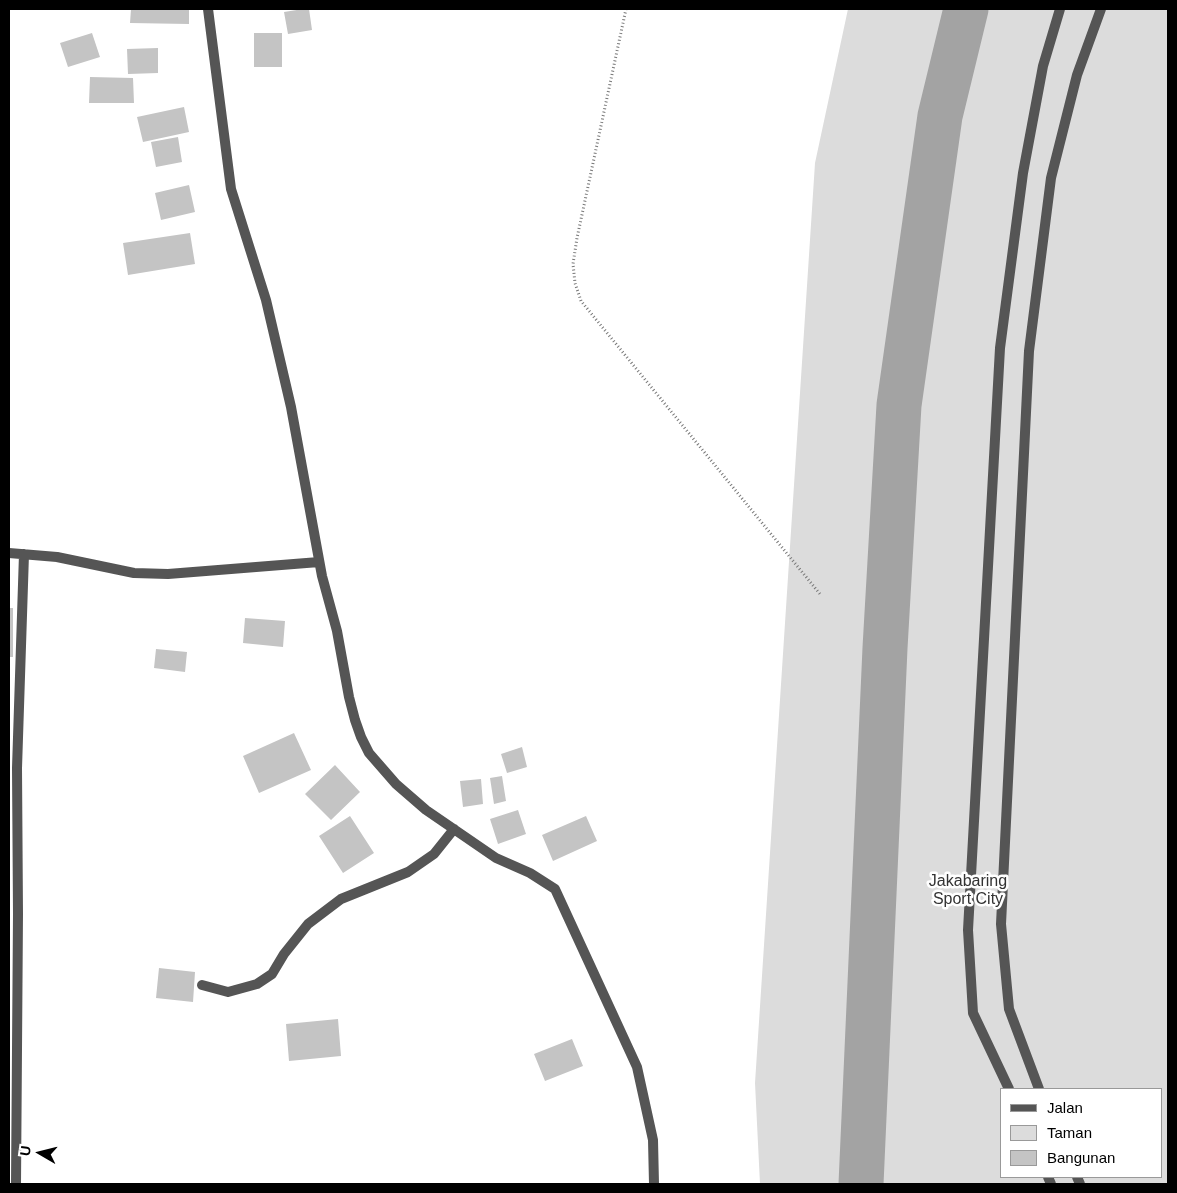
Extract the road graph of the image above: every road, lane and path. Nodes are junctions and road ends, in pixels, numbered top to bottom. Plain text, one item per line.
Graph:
1 (208, 9) edge
2 (626, 9) edge
3 (1060, 9) edge
4 (1101, 9) edge
5 (9, 553) edge
6 (24, 554) junction
7 (319, 562) junction
8 (820, 594) dead end
9 (454, 829) junction
10 (202, 985) dead end
11 (1009, 1088) edge
12 (1040, 1088) edge
13 (16, 1184) edge
14 (654, 1184) edge

1 - 7 street
2 - 8 path
3 - 11 street
4 - 12 street
5 - 6 street
6 - 7 street
6 - 13 street
7 - 9 street
9 - 10 street
9 - 14 street

